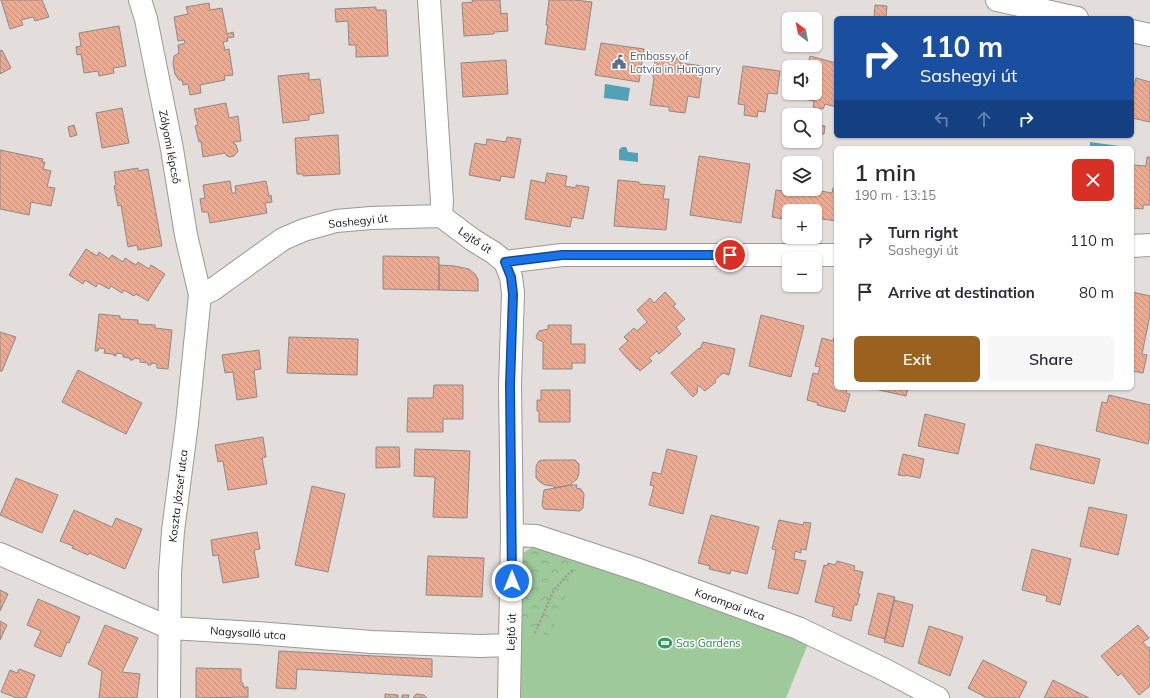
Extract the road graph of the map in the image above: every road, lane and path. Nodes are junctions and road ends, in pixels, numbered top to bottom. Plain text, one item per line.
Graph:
1 (140, 0) edge
2 (429, 0) edge
3 (997, 0) edge
4 (1068, 16) edge
5 (1134, 31) edge
6 (1150, 35) edge
7 (441, 216) junction
8 (1150, 245) edge
9 (1134, 246) edge
10 (834, 255) edge
11 (505, 262) junction
12 (200, 295) junction
13 (512, 535) junction
14 (588, 553) junction
15 (0, 554) edge
16 (170, 628) junction
17 (535, 633) dead end
18 (510, 645) junction
19 (169, 698) edge
20 (509, 698) edge
21 (938, 698) edge

1 - 12 street, Zólyomi lépcső
2 - 7 street
3 - 4 street
5 - 6 street
7 - 11 street, Lejtő út
7 - 12 street, Sashegyi út
8 - 9 street
10 - 11 street
11 - 13 street, Lejtő út
12 - 16 street, Koszta József utca
13 - 14 street, Korompai utca
13 - 18 street, Lejtő út
14 - 17 path
14 - 21 street, Korompai utca
15 - 16 street, Nagysalló utca
16 - 18 street, Nagysalló utca
16 - 19 street, Koszta József utca
18 - 20 street, Lejtő út

